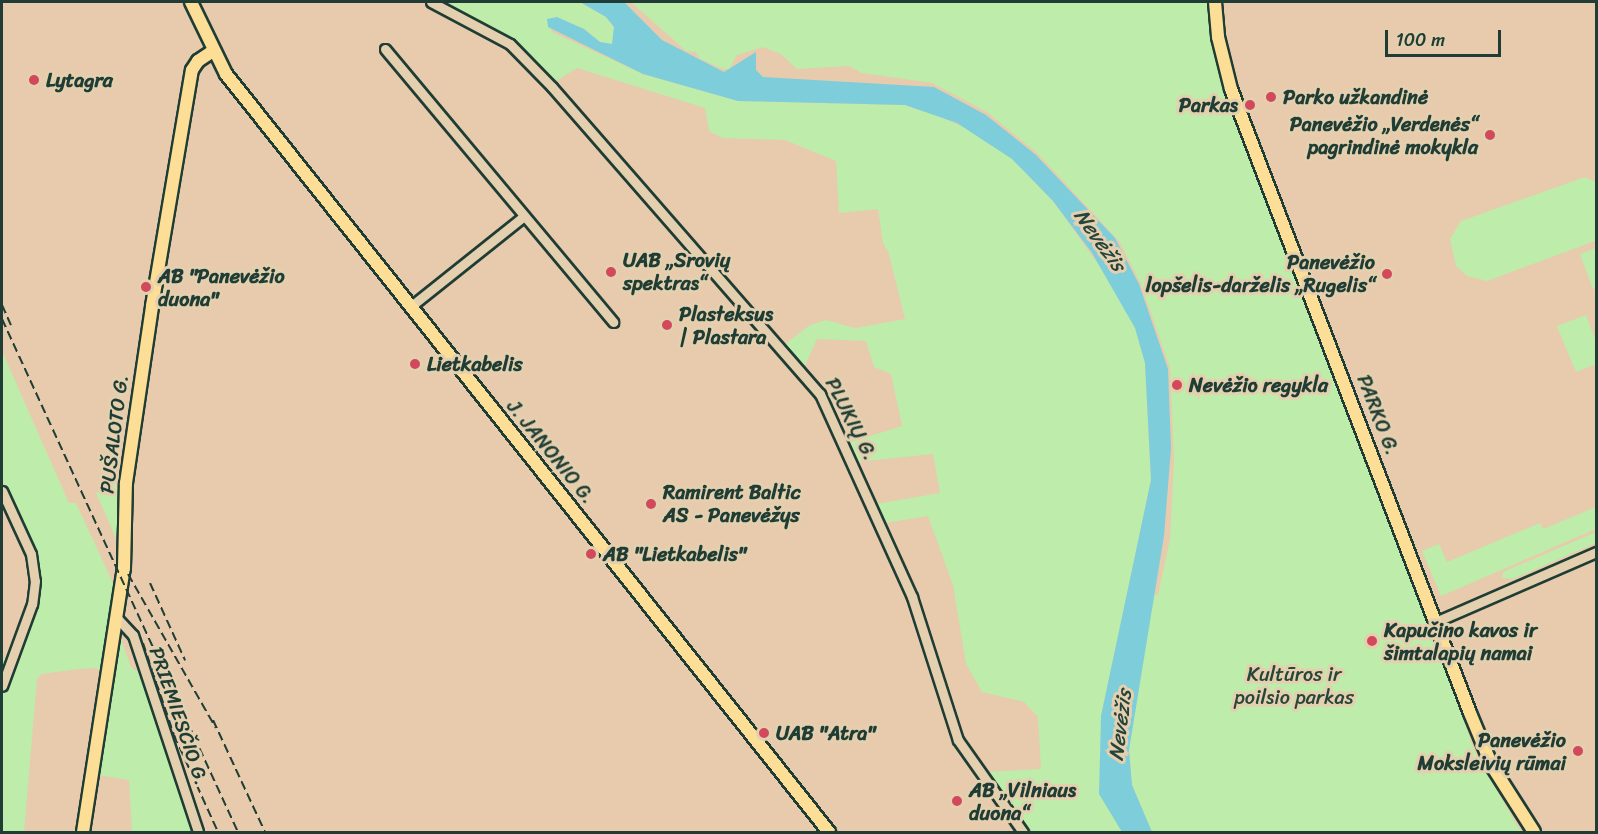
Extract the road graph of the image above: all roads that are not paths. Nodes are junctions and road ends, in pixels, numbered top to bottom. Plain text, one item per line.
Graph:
1 (191, 2) edge
2 (432, 2) edge
3 (1215, 2) edge
4 (385, 49) dead end
5 (213, 51) junction
6 (524, 216) junction
7 (410, 307) junction
8 (613, 322) dead end
9 (2, 491) edge
10 (1596, 552) edge
11 (117, 618) junction
12 (1435, 622) junction
13 (2, 686) edge
14 (83, 832) edge
15 (198, 832) edge
16 (829, 832) edge
17 (1023, 832) edge
18 (1534, 832) edge

1 - 5 main road, J. JANONIO G.
2 - 17 street, PLUKIŲ G.
3 - 12 main road, PARKO G.
4 - 6 street
5 - 7 main road, J. JANONIO G.
5 - 11 main road, PUŠALOTO G.
6 - 7 street
6 - 8 street
7 - 16 main road, J. JANONIO G.
9 - 13 street
10 - 12 street
11 - 14 main road, PUŠALOTO G.
11 - 15 street, PRIEMIESČIO G.
12 - 18 main road, PARKO G.

